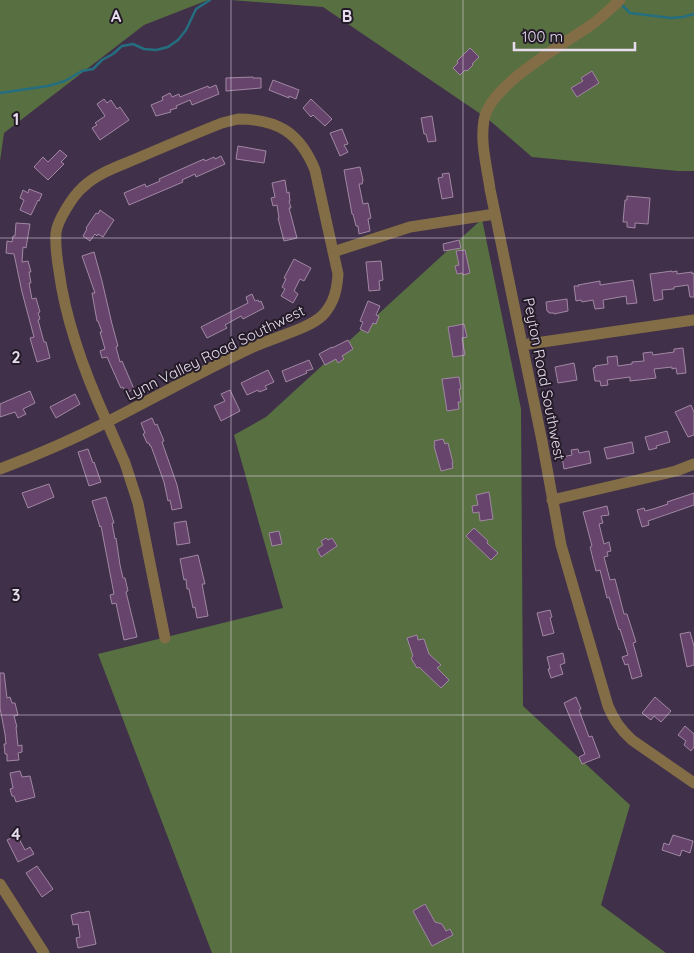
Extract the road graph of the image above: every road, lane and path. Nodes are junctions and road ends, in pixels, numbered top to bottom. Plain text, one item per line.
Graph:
1 (616, 4) edge
2 (495, 214) junction
3 (333, 252) junction
4 (694, 320) edge
5 (522, 345) junction
6 (107, 422) junction
7 (694, 464) edge
8 (0, 468) edge
9 (552, 500) junction
10 (165, 638) dead end
11 (694, 783) edge
12 (0, 884) edge
13 (44, 953) edge

1 - 2 street, Peyton Road Southwest
2 - 3 street
2 - 5 street, Peyton Road Southwest
3 - 6 street, Lynn Valley Road Southwest
3 - 6 street, Lynn Valley Road Southwest
4 - 5 street
5 - 9 street, Peyton Road Southwest
6 - 8 street
6 - 10 street, Lynn Valley Road Southwest
7 - 9 street
9 - 11 street, Peyton Road Southwest
12 - 13 street

